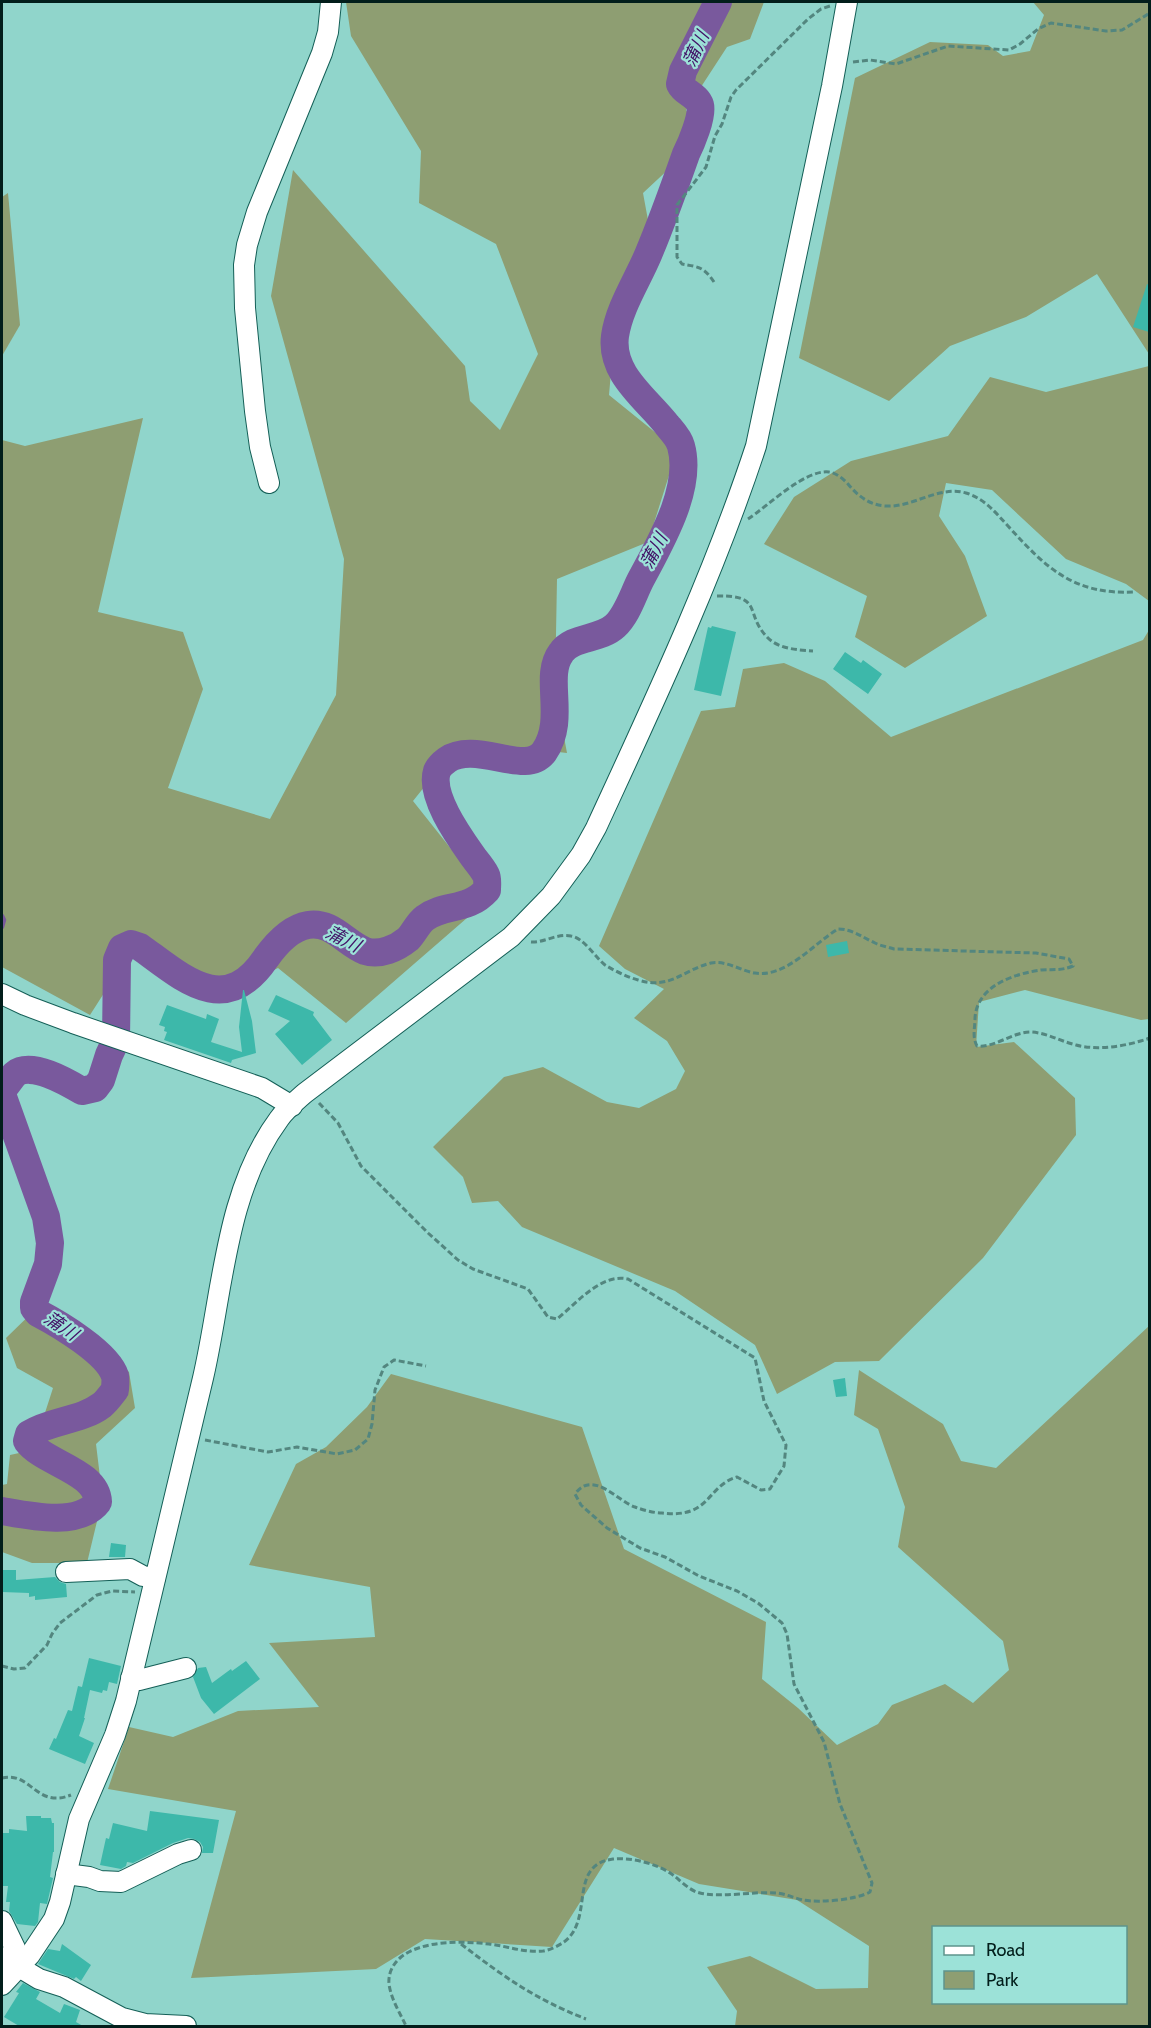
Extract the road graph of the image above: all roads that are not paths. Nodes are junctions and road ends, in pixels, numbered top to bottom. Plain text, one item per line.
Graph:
1 (331, 2) edge
2 (847, 2) edge
3 (269, 483) dead end
4 (2, 994) edge
5 (298, 1100) junction
6 (66, 1572) dead end
7 (153, 1586) junction
8 (186, 1668) dead end
9 (131, 1678) junction
10 (191, 1850) dead end
11 (66, 1874) junction
12 (2, 1921) edge
13 (10, 1966) edge
14 (2, 1985) edge
15 (186, 2026) edge

1 - 3 street
2 - 5 street
4 - 5 street
5 - 7 street
6 - 7 street
7 - 9 street
8 - 9 street
9 - 11 street
10 - 11 street
11 - 13 street
12 - 13 street
13 - 14 street
13 - 15 street

